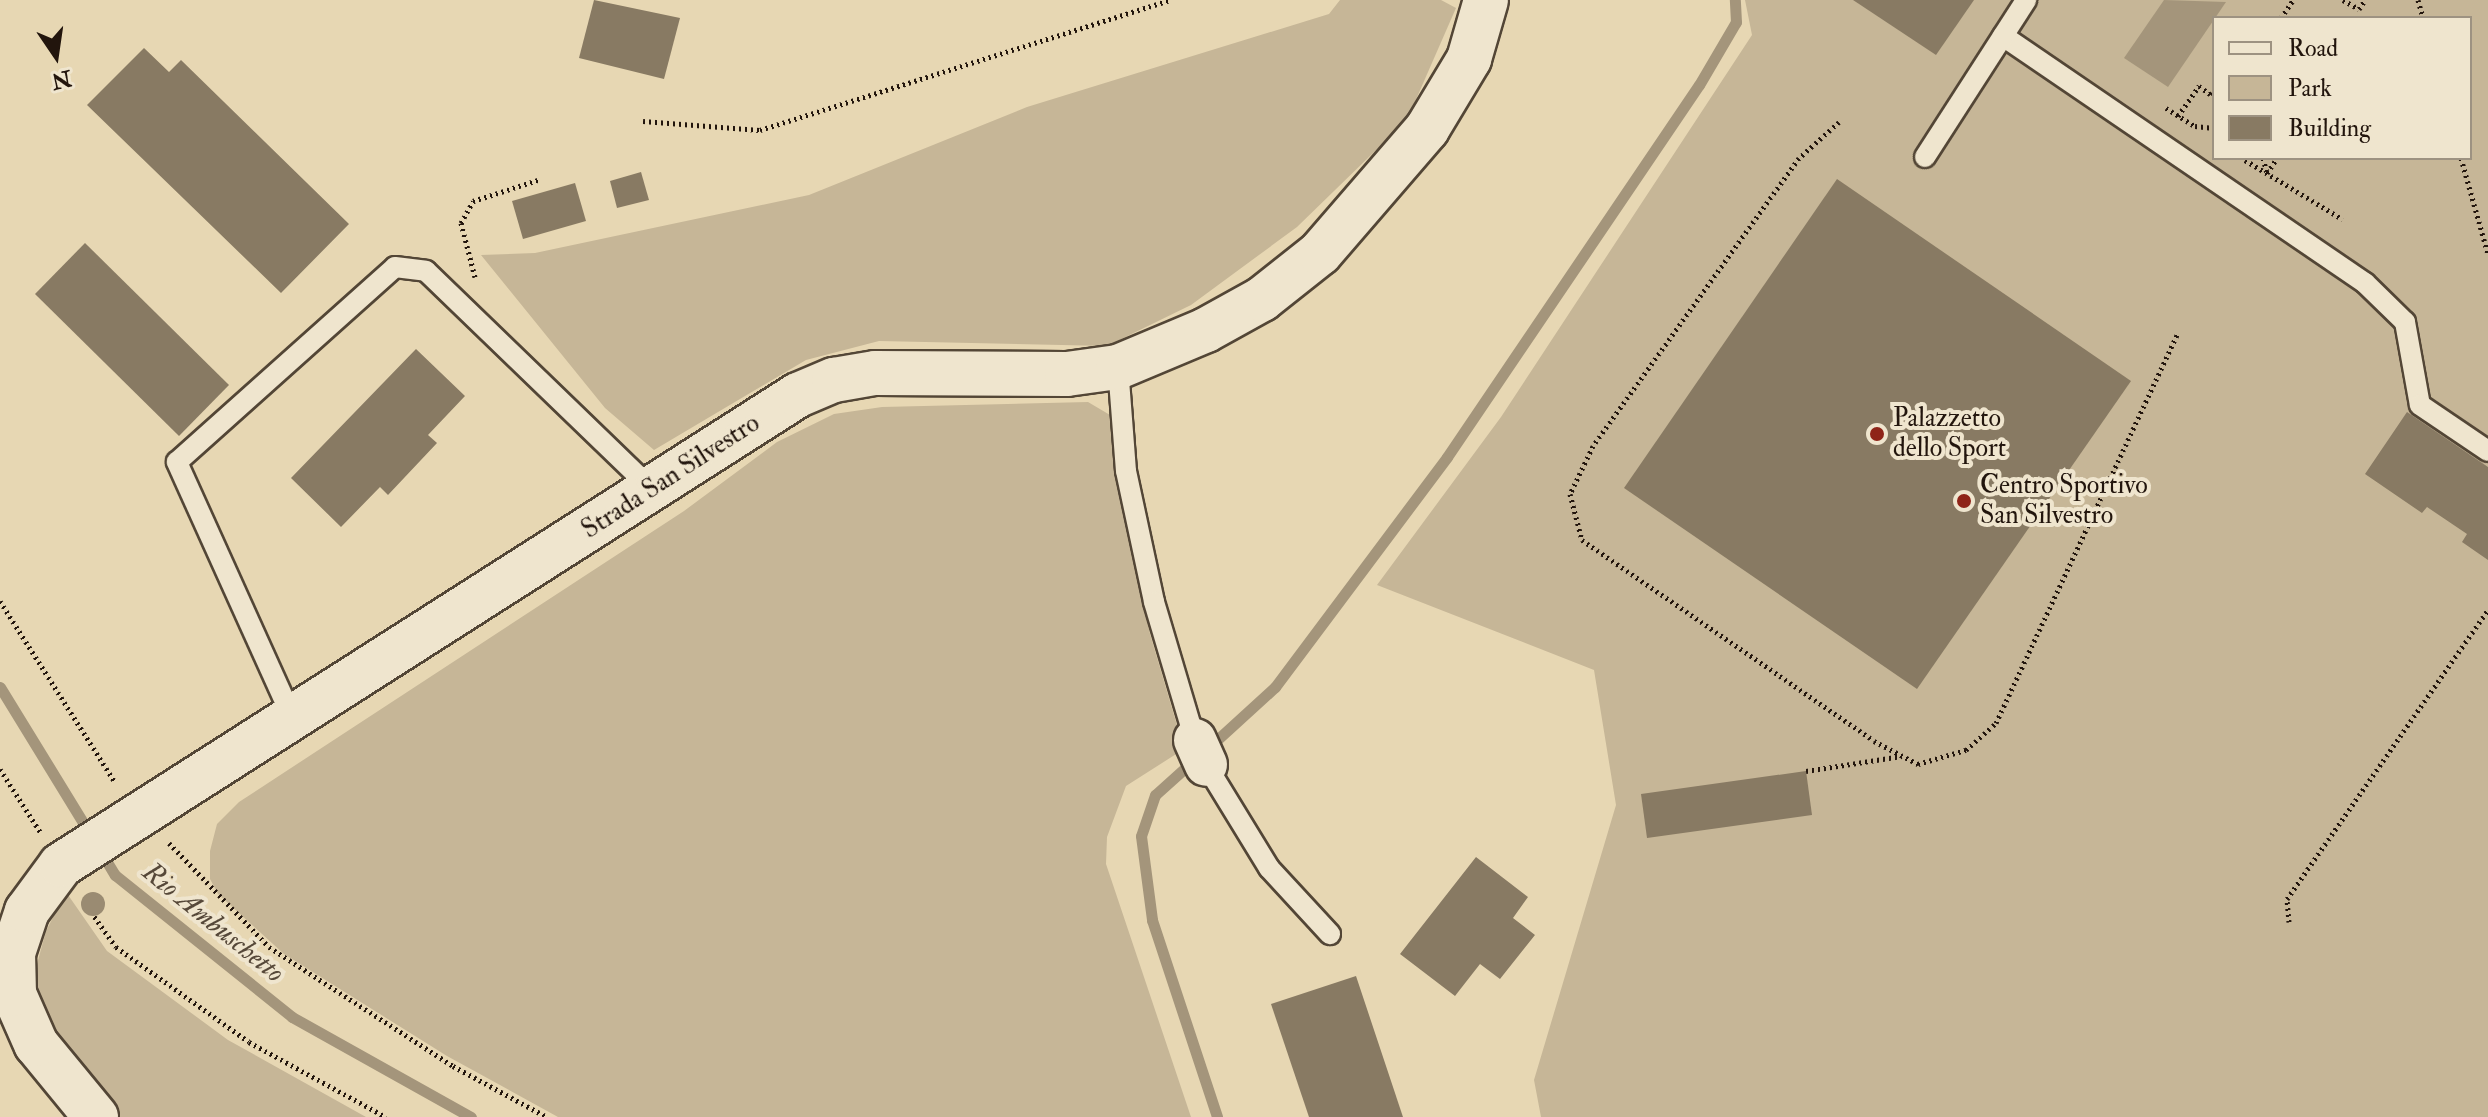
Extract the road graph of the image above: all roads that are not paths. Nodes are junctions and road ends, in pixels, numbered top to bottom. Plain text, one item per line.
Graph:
1 (2026, 0) edge
2 (1480, 2) edge
3 (2003, 36) junction
4 (1925, 157) dead end
5 (1118, 367) junction
6 (2488, 451) edge
7 (652, 489) junction
8 (292, 717) junction
9 (1330, 934) dead end
10 (7, 954) edge
11 (96, 1117) edge

1 - 3 lane
2 - 5 street, Strada San Silvestro
3 - 4 lane
3 - 6 lane
5 - 7 street, Strada San Silvestro
5 - 9 lane
7 - 8 street, Strada San Silvestro
7 - 8 lane
8 - 10 street, Strada San Silvestro
10 - 11 street, Strada San Silvestro

